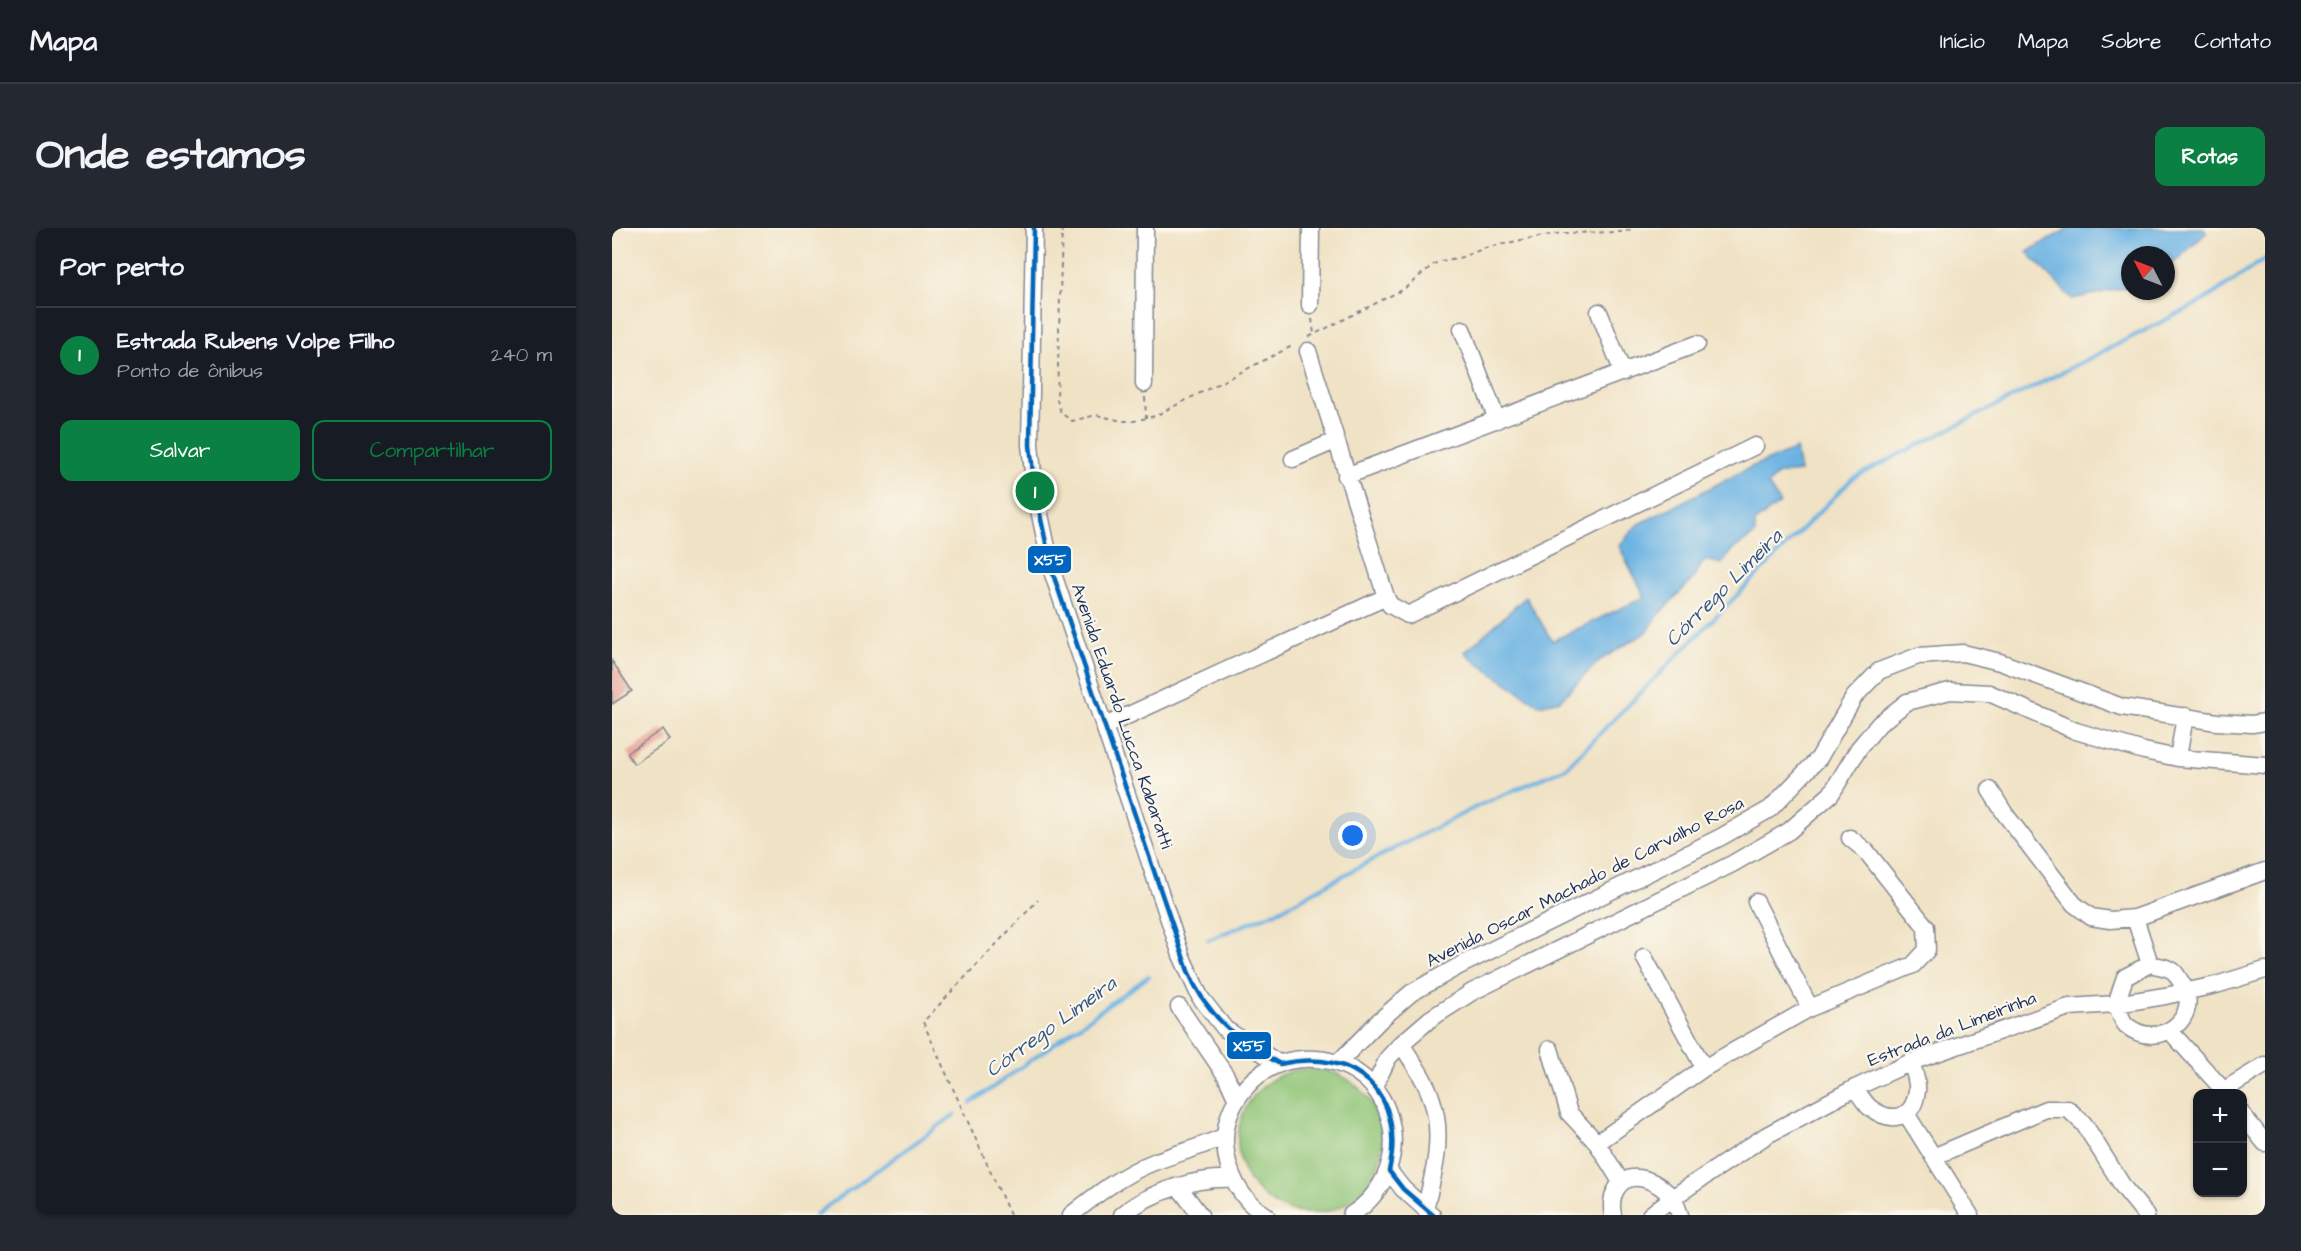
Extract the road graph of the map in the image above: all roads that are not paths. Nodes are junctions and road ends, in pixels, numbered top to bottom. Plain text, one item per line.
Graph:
1 (1034, 228) edge
2 (1145, 228) edge
3 (1311, 228) edge
4 (1310, 306) dead end
5 (1599, 312) dead end
6 (1462, 329) dead end
7 (1698, 344) dead end
8 (1301, 345) road end
9 (1623, 373) junction
10 (1144, 384) road end
11 (1497, 420) junction
12 (1335, 441) junction
13 (1755, 446) dead end
14 (1293, 459) dead end
15 (1346, 476) junction
16 (1386, 597) junction
17 (2185, 716) junction
18 (2265, 722) edge
19 (1106, 726) junction
20 (1829, 741) junction
21 (1854, 757) junction
22 (2178, 758) junction
23 (2265, 765) edge
24 (1990, 790) dead end
25 (1850, 838) dead end
26 (2265, 871) edge
27 (1756, 902) dead end
28 (2135, 918) junction
29 (1540, 926) junction
30 (1553, 952) junction
31 (1644, 957) dead end
32 (2150, 964) junction
33 (2265, 970) edge
34 (2187, 990) junction
35 (2116, 1004) junction
36 (1179, 1006) dead end
37 (1810, 1008) junction
38 (2170, 1031) junction
39 (1401, 1044) junction
40 (1550, 1049) dead end
41 (1911, 1062) junction
42 (1338, 1063) junction
43 (1280, 1064) junction
44 (2265, 1065) edge
45 (1704, 1068) junction
46 (1374, 1087) junction
47 (1855, 1088) junction
48 (2223, 1089) edge
49 (2230, 1089) edge
50 (1237, 1100) junction
51 (1907, 1115) junction
52 (2247, 1120) edge
53 (1225, 1136) junction
54 (1597, 1143) junction
55 (2265, 1143) edge
56 (1933, 1157) junction
57 (1389, 1171) junction
58 (1233, 1179) junction
59 (1621, 1182) junction
60 (1178, 1186) junction
61 (1672, 1198) junction
62 (1429, 1212) edge
63 (1071, 1215) edge
64 (1122, 1215) edge
65 (1200, 1215) edge
66 (1266, 1215) edge
67 (1352, 1215) edge
68 (1613, 1215) edge
69 (1650, 1215) edge
70 (1680, 1215) edge
71 (1970, 1215) edge
72 (2146, 1215) edge

1 - 19 street, Avenida Eduardo Lucca Kabaratti
2 - 10 street
3 - 4 street
5 - 9 street
6 - 11 street
7 - 9 street
8 - 12 street
9 - 11 street
11 - 15 street
12 - 14 street
12 - 15 street
13 - 16 street
15 - 16 street
16 - 19 street
17 - 18 street, Avenida Oscar Machado de Carvalho Rosa
17 - 20 street, Avenida Oscar Machado de Carvalho Rosa
17 - 22 street
19 - 43 street, Avenida Eduardo Lucca Kabaratti
20 - 21 street
20 - 29 street, Avenida Oscar Machado de Carvalho Rosa
21 - 22 street
21 - 30 street
22 - 23 street
24 - 28 street
25 - 37 street
26 - 28 street
27 - 37 street
28 - 32 street
29 - 30 street
29 - 42 street, Avenida Oscar Machado de Carvalho Rosa
30 - 39 street
31 - 45 street
32 - 34 street
32 - 35 street
33 - 34 street, Estrada da Limeirinha
34 - 35 street, Estrada da Limeirinha
34 - 38 street
35 - 38 street
35 - 41 street, Estrada da Limeirinha
36 - 50 street
37 - 45 street
38 - 48 street
39 - 46 street
39 - 62 street
40 - 54 street
41 - 47 street, Estrada da Limeirinha
41 - 51 street
42 - 43 street
42 - 46 street
43 - 50 street
44 - 49 street
45 - 54 street
46 - 57 street
47 - 51 street
47 - 61 street, Estrada da Limeirinha
50 - 53 street
51 - 56 street
52 - 55 street
53 - 58 street
53 - 63 street
54 - 59 street
56 - 71 street
56 - 72 street
57 - 62 street
57 - 67 street
58 - 60 street
58 - 66 street
59 - 61 street
59 - 68 street
60 - 64 street
60 - 65 street
61 - 69 street, Estrada da Limeirinha
61 - 70 street

